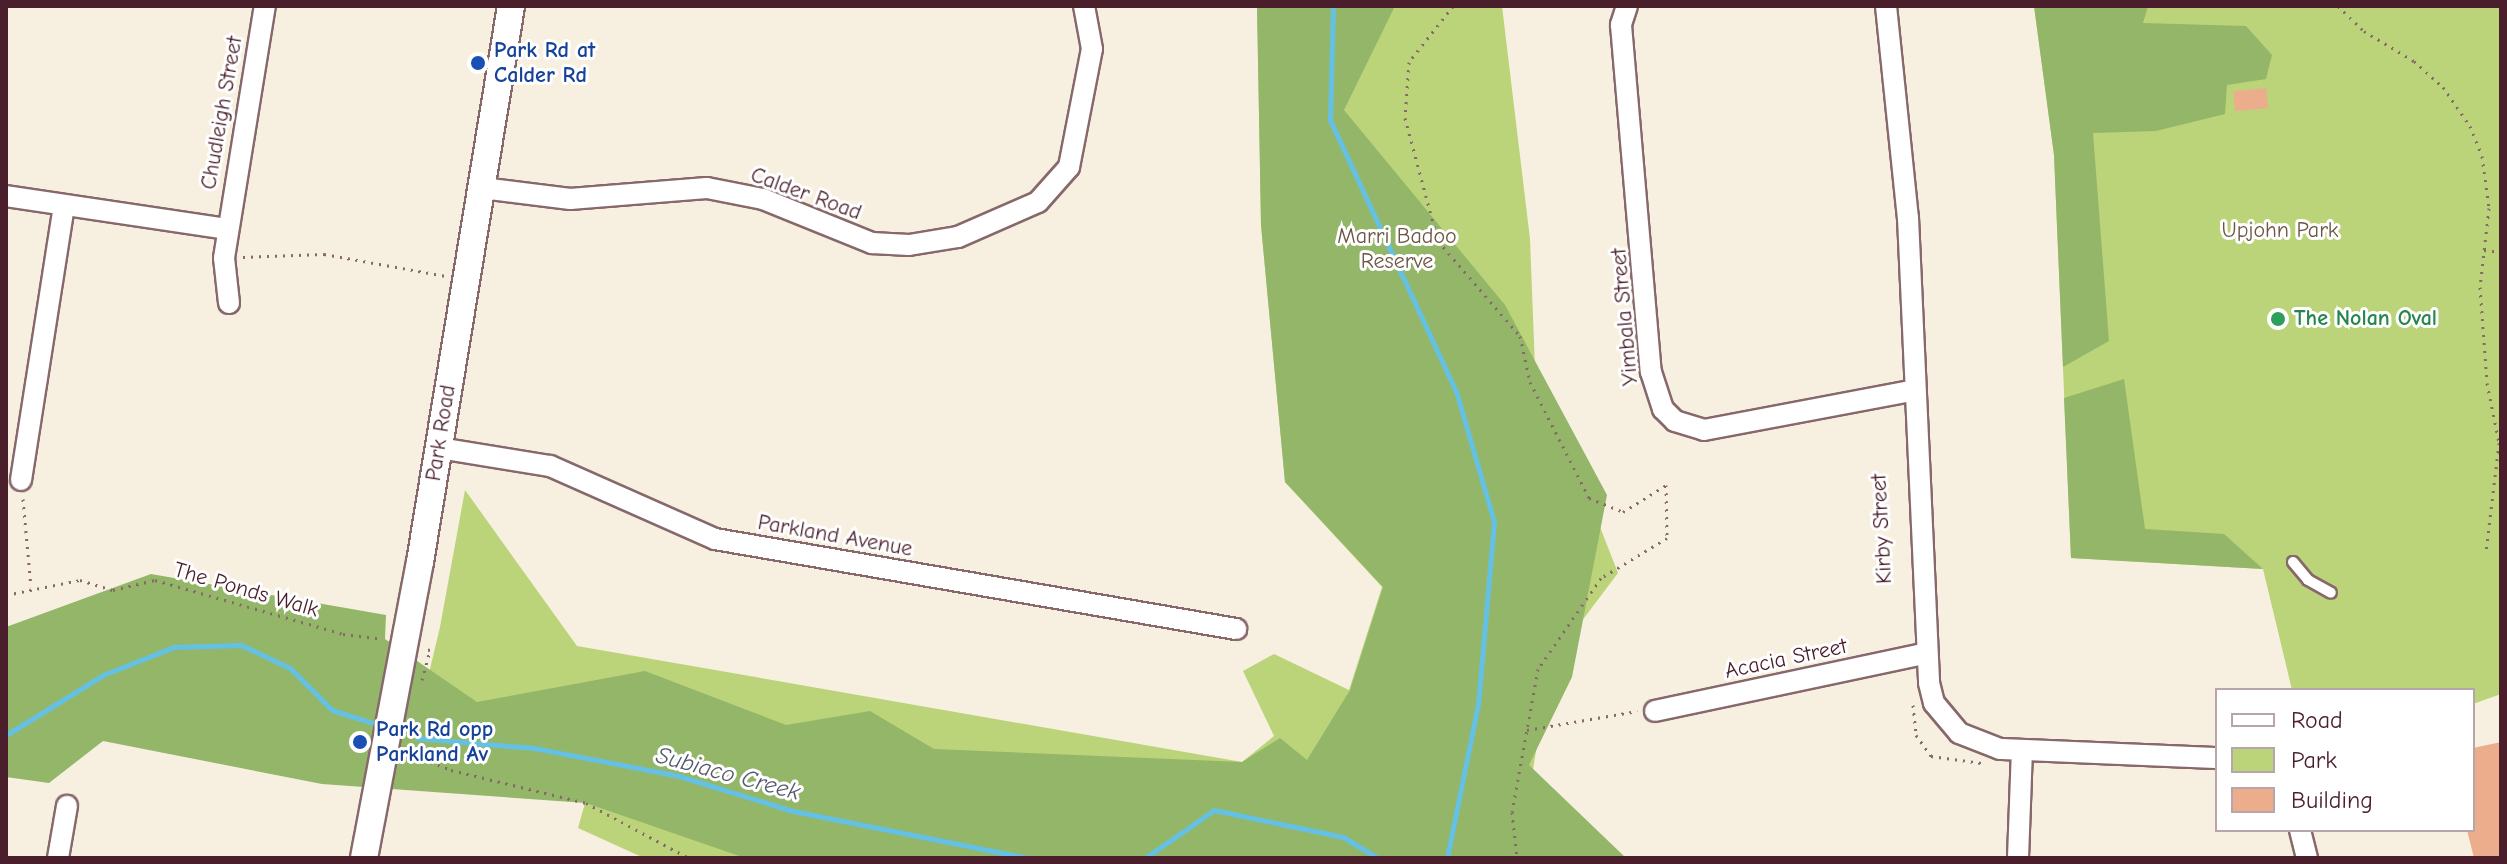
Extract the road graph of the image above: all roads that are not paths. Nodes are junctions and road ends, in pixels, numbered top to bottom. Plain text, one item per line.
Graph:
1 (265, 6) edge
2 (511, 6) edge
3 (1084, 6) edge
4 (1627, 6) edge
5 (1886, 6) edge
6 (482, 188) junction
7 (6, 196) edge
8 (64, 205) junction
9 (227, 229) junction
10 (229, 303) dead end
11 (1915, 390) junction
12 (439, 448) junction
13 (21, 480) road end
14 (2293, 562) dead end
15 (2331, 593) dead end
16 (1236, 629) dead end
17 (1927, 653) junction
18 (1655, 711) road end
19 (2022, 757) junction
20 (2215, 758) edge
21 (67, 806) dead end
22 (2300, 832) edge
23 (58, 858) edge
24 (364, 858) edge
25 (2018, 858) edge
26 (2307, 858) edge

1 - 9 street, Chudleigh Street
2 - 6 street, Park Road
3 - 6 street, Calder Road
4 - 11 street, Yimbala Street
5 - 11 street, Kirby Street
6 - 12 street, Park Road
7 - 8 street
8 - 9 street
8 - 13 street
9 - 10 street, Chudleigh Street
11 - 17 street, Kirby Street
12 - 16 street, Parkland Avenue
12 - 24 street, Park Road
14 - 15 lane
17 - 18 street, Acacia Street
17 - 19 street, Kirby Street
19 - 20 street, Kirby Street
19 - 25 street
21 - 23 street
22 - 26 street

